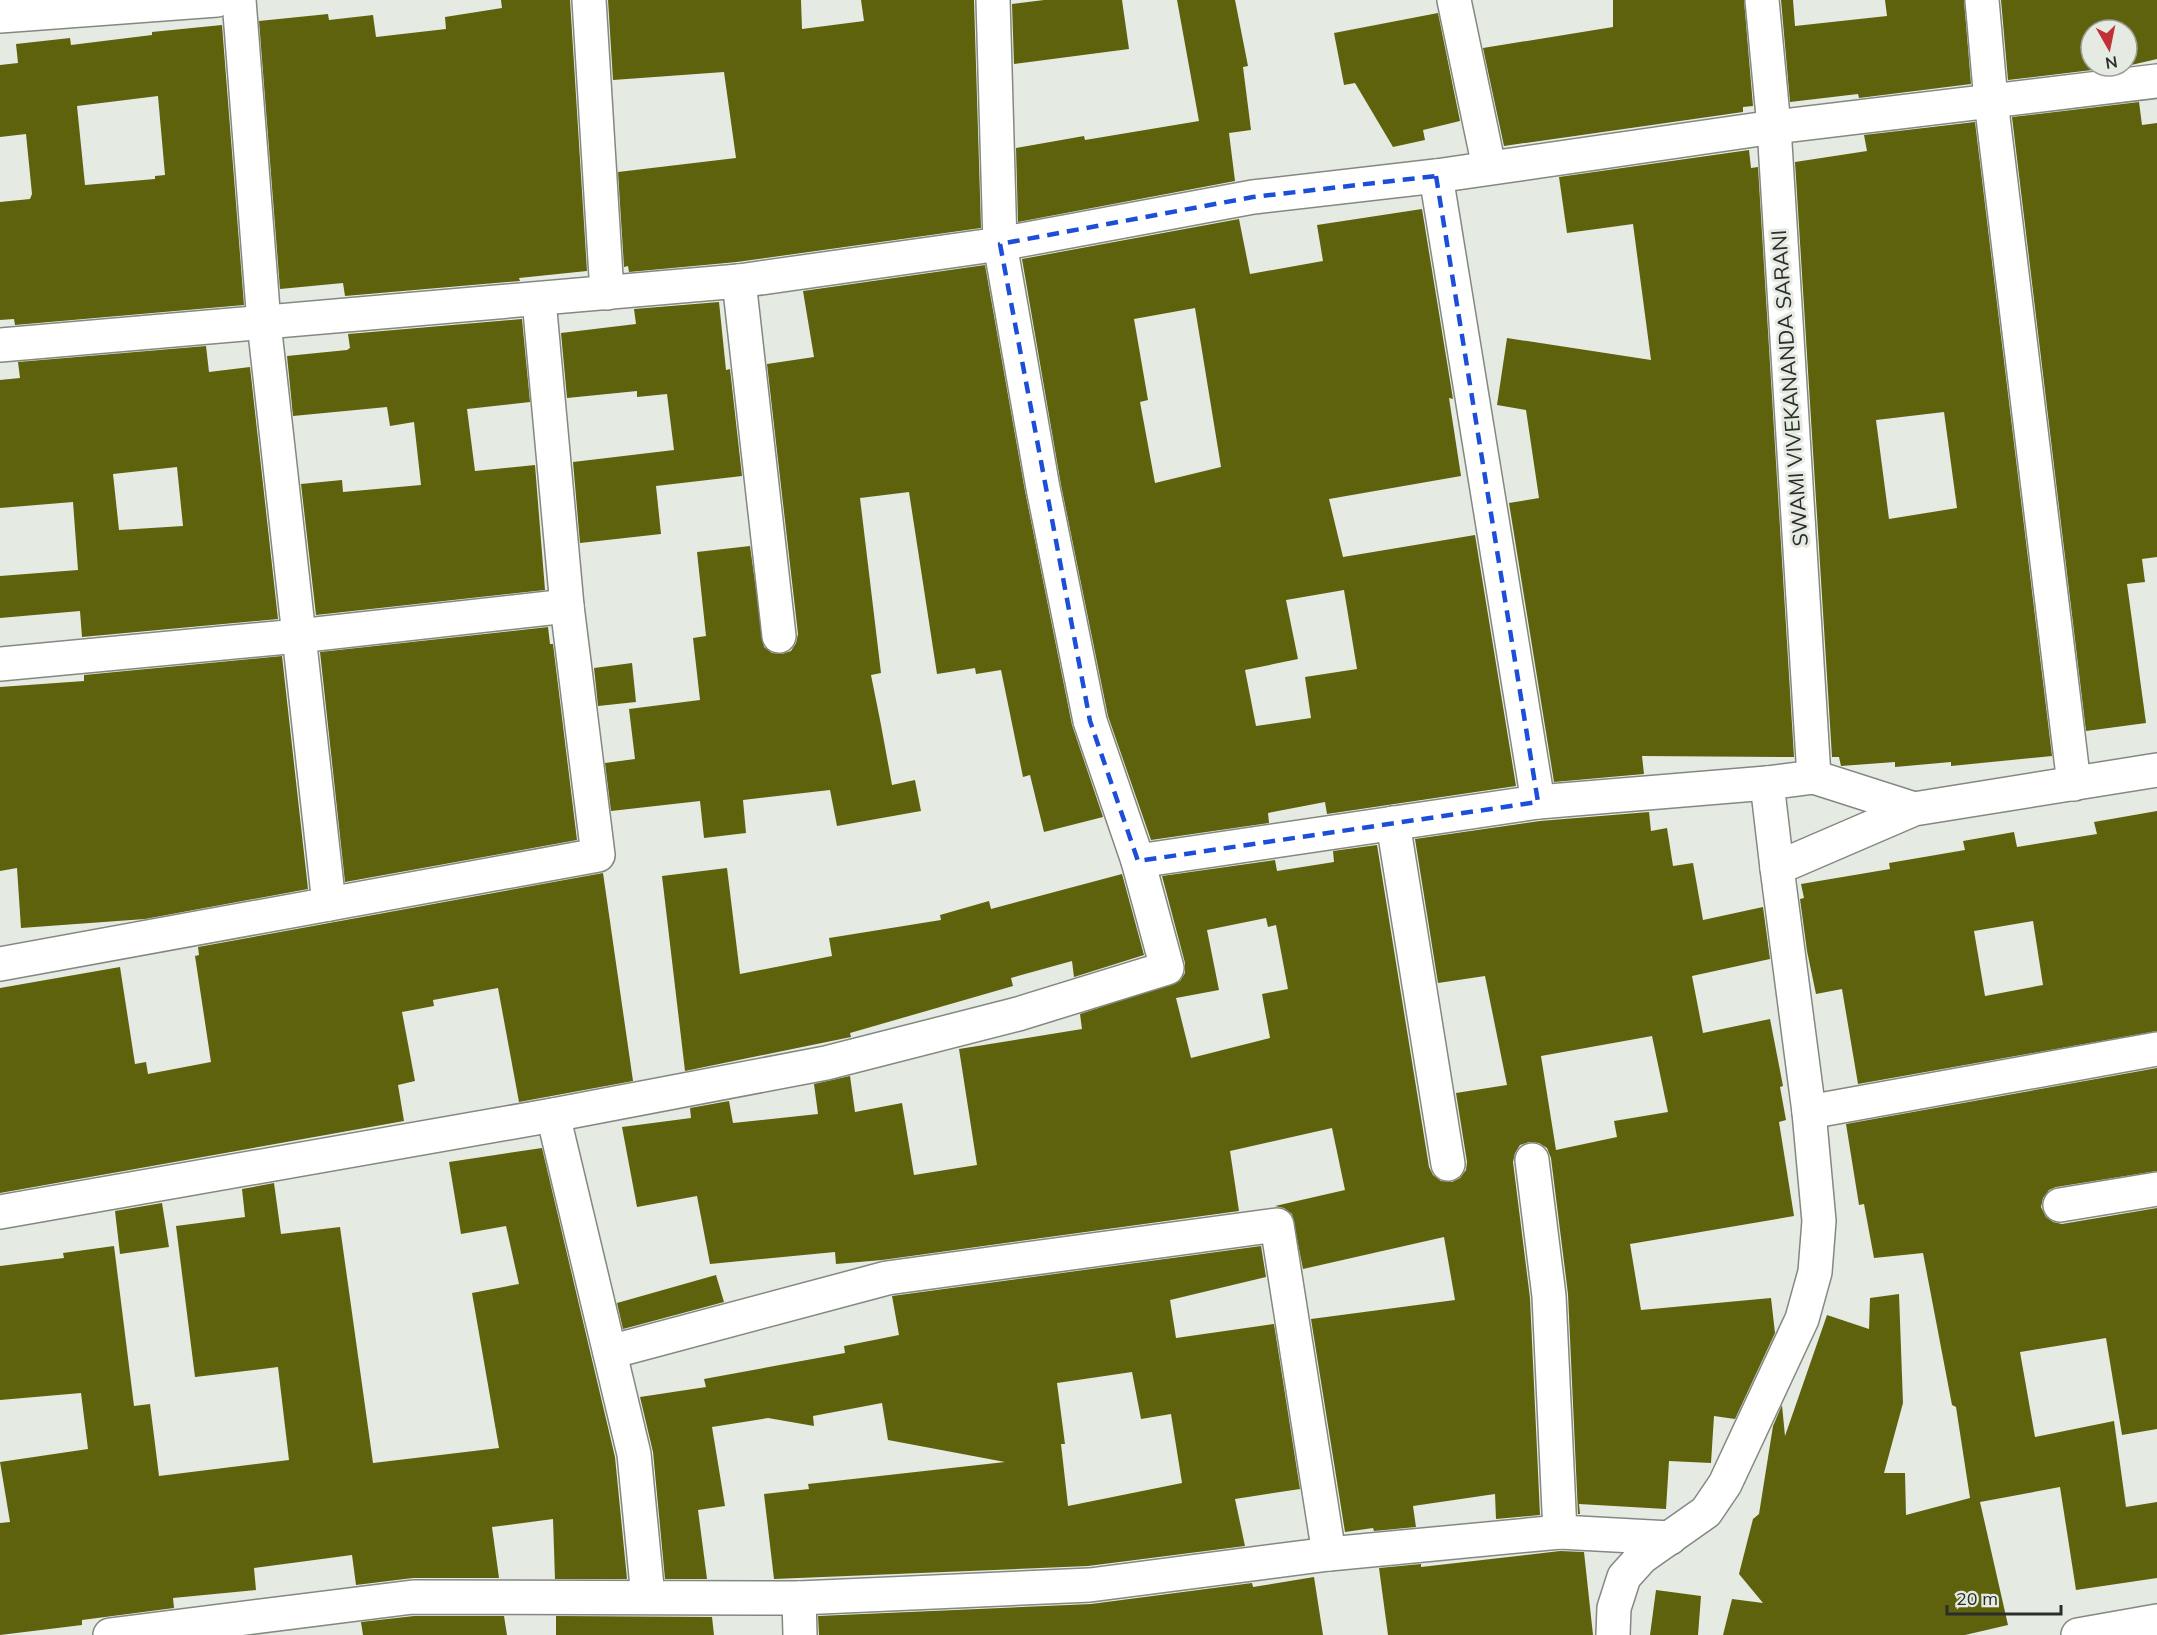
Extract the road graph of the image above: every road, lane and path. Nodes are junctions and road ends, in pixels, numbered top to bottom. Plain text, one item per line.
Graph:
1 (217, 0) edge
2 (239, 0) edge
3 (589, 0) edge
4 (993, 0) edge
5 (1454, 0) edge
6 (1762, 0) edge
7 (1982, 0) edge
8 (0, 16) edge
9 (2157, 81) edge
10 (1991, 101) junction
11 (1774, 127) junction
12 (1489, 167) junction
13 (1436, 176) junction
14 (1000, 244) junction
15 (740, 281) junction
16 (607, 293) junction
17 (539, 300) junction
18 (264, 324) junction
19 (0, 345) edge
20 (567, 606) junction
21 (298, 636) junction
22 (778, 636) dead end
23 (0, 664) edge
24 (2157, 771) edge
25 (1815, 777) junction
26 (1767, 783) junction
27 (2073, 784) junction
28 (1538, 802) junction
29 (1914, 809) junction
30 (1393, 823) junction
31 (1138, 861) junction
32 (1777, 868) junction
33 (329, 904) junction
34 (0, 964) edge
35 (2157, 1048) edge
36 (1809, 1112) junction
37 (553, 1115) junction
38 (1532, 1160) dead end
39 (1448, 1164) dead end
40 (2157, 1189) edge
41 (2060, 1205) dead end
42 (0, 1212) edge
43 (610, 1352) junction
44 (1560, 1532) junction
45 (1670, 1538) junction
46 (1329, 1554) junction
47 (648, 1597) junction
48 (799, 1598) junction
49 (2157, 1621) edge
50 (111, 1635) edge
51 (800, 1635) edge
52 (1613, 1635) edge
53 (2078, 1635) edge

1 - 8 street
2 - 18 street
3 - 16 street
4 - 14 street
5 - 12 street
6 - 11 street, SWAMI VIVEKANANDA SARANI
7 - 10 street
9 - 10 street
10 - 11 street
10 - 27 street
11 - 12 street
11 - 25 street, SWAMI VIVEKANANDA SARANI
12 - 13 street
13 - 14 street
13 - 28 street
14 - 15 street
14 - 31 street
15 - 16 street
15 - 22 street
16 - 17 street
17 - 18 street
17 - 20 street
18 - 19 street
18 - 21 street
20 - 21 street
20 - 33 street
21 - 23 street
21 - 33 street
24 - 27 street
25 - 26 street
25 - 29 street
26 - 28 street
26 - 32 street
27 - 29 street
28 - 30 street
29 - 32 street
30 - 31 street
30 - 39 street
31 - 37 street
32 - 36 street
33 - 34 street
35 - 36 street
36 - 45 street
37 - 42 street
37 - 43 street
38 - 44 street
40 - 41 street
43 - 46 street
43 - 47 street
44 - 45 street
44 - 46 street
45 - 52 street
46 - 48 street
47 - 48 street
47 - 50 street
48 - 51 street
49 - 53 street

